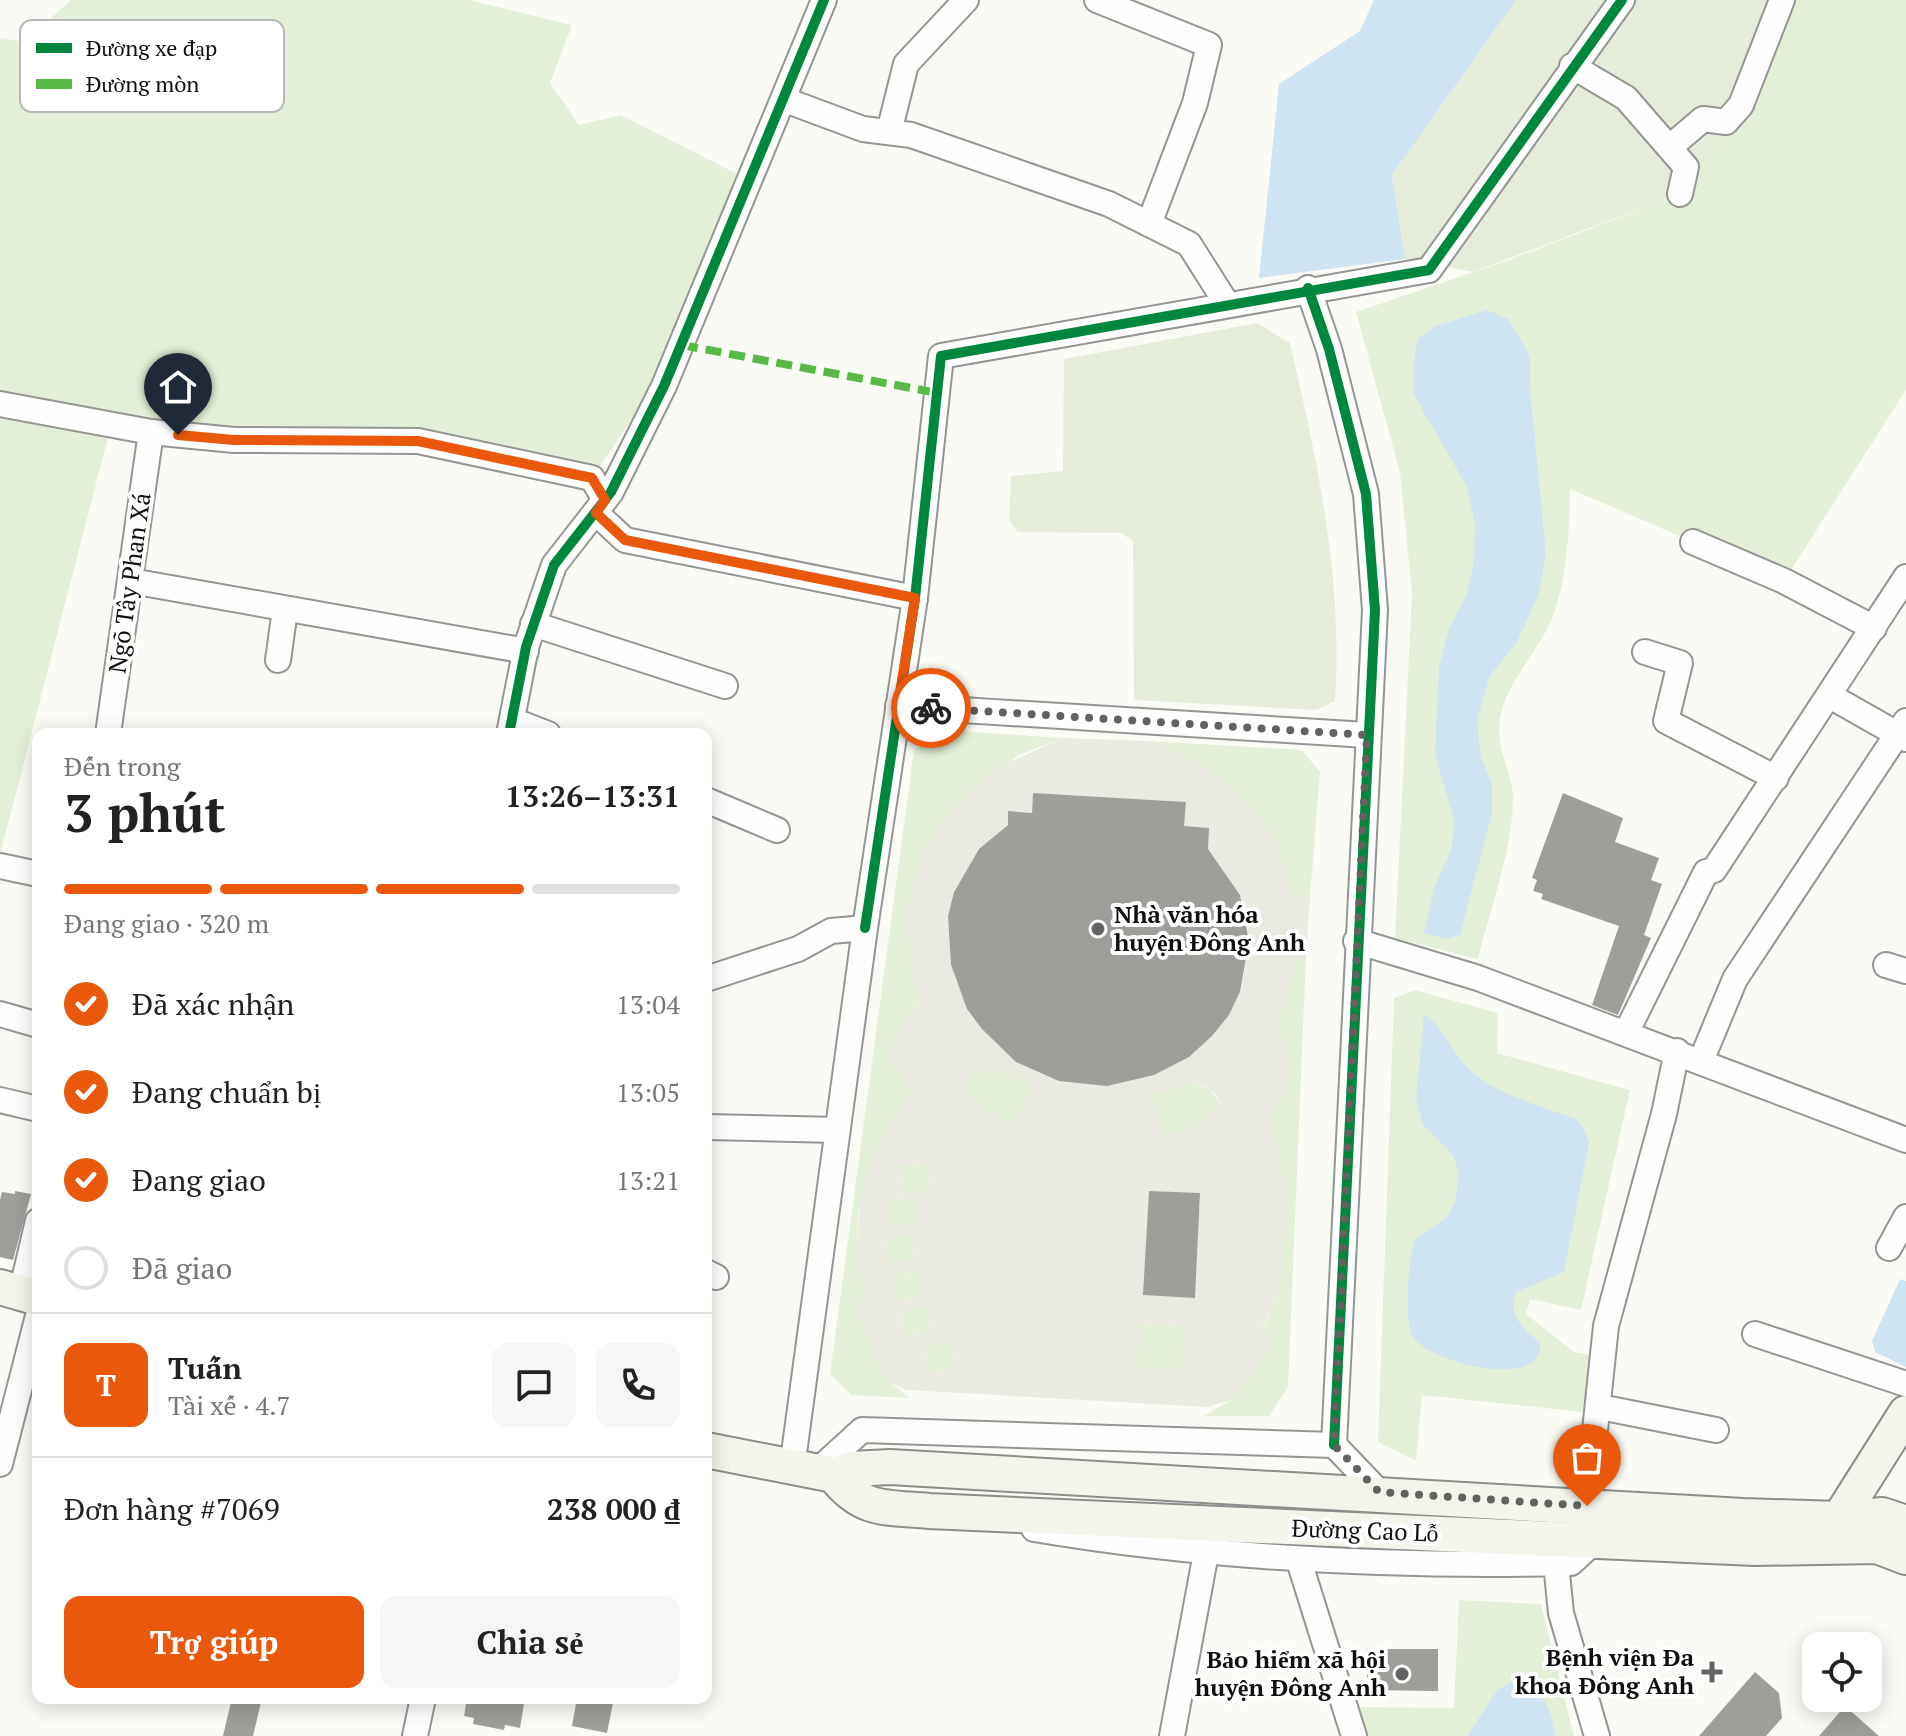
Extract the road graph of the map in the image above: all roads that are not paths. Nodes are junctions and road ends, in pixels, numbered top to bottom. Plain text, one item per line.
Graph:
1 (824, 0) edge
2 (966, 0) edge
3 (1097, 0) edge
4 (1622, 0) edge
5 (1782, 0) edge
6 (1572, 66) junction
7 (785, 100) junction
8 (889, 132) junction
9 (1670, 147) junction
10 (1680, 194) dead end
11 (1149, 224) junction
12 (1308, 288) junction
13 (1227, 304) junction
14 (0, 404) edge
15 (151, 432) junction
16 (601, 507) junction
17 (1693, 542) dead end
18 (1906, 577) edge
19 (131, 581) junction
20 (915, 598) junction
21 (285, 610) junction
22 (533, 624) junction
23 (1874, 628) junction
24 (526, 651) junction
25 (1645, 652) dead end
26 (278, 660) dead end
27 (725, 686) dead end
28 (1830, 696) junction
29 (898, 706) junction
30 (510, 727) edge
31 (113, 728) edge
32 (1903, 731) edge
33 (1367, 735) junction
34 (1776, 778) junction
35 (712, 803) edge
36 (777, 830) dead end
37 (0, 866) edge
38 (32, 873) edge
39 (865, 928) junction
40 (1356, 941) junction
41 (712, 977) edge
42 (0, 1014) edge
43 (32, 1023) edge
44 (1626, 1033) junction
45 (1677, 1051) junction
46 (1701, 1061) junction
47 (0, 1100) edge
48 (32, 1108) edge
49 (712, 1127) edge
50 (837, 1130) junction
51 (1906, 1140) edge
52 (1906, 1217) edge
53 (1889, 1248) dead end
54 (32, 1254) edge
55 (24, 1299) edge
56 (1755, 1334) dead end
57 (1906, 1384) edge
58 (1600, 1407) junction
59 (1906, 1413) edge
60 (1716, 1430) dead end
61 (1334, 1445) junction
62 (712, 1451) edge
63 (0, 1464) edge
64 (814, 1471) junction
65 (1379, 1492) junction
66 (1587, 1506) junction
67 (929, 1511) junction
68 (1906, 1523) edge
69 (1836, 1533) junction
70 (1597, 1539) junction
71 (1405, 1548) junction
72 (1206, 1553) junction
73 (1906, 1557) edge
74 (1299, 1561) junction
75 (1556, 1563) junction
76 (422, 1704) edge
77 (415, 1736) edge
78 (1172, 1736) edge
79 (1354, 1736) edge
80 (1597, 1736) edge

1 - 7 street
2 - 8 street
3 - 11 street
4 - 6 street
5 - 9 street
6 - 9 street
6 - 12 street
7 - 8 street
7 - 16 street
8 - 11 street
9 - 10 street
11 - 13 street
12 - 13 street
12 - 33 street
13 - 20 street
14 - 15 street
15 - 16 street
15 - 19 street, Ngõ Tây Phan Xá
16 - 20 street
16 - 22 street
17 - 23 street
18 - 23 street
19 - 21 street
19 - 31 street, Ngõ Tây Phan Xá
20 - 29 street
21 - 24 street
21 - 26 street
22 - 24 street
22 - 27 street
23 - 28 street
24 - 30 street
25 - 34 street
28 - 32 street
28 - 34 street
29 - 33 street
29 - 39 street
32 - 46 street
33 - 40 street
34 - 44 street
35 - 36 street
37 - 38 street
39 - 41 street
39 - 50 street
40 - 44 street
40 - 61 street
42 - 43 street
44 - 45 street
45 - 46 street
45 - 58 street
46 - 51 street
47 - 48 street
49 - 50 street
50 - 64 street
52 - 53 street
54 - 55 street
55 - 63 street
56 - 57 street
58 - 60 street
58 - 66 street
59 - 69 main road
61 - 64 street
61 - 65 street
62 - 64 main road, Đường Cao Lỗ
64 - 65 main road, Đường Cao Lỗ
64 - 67 main road, Đường Cao Lỗ
65 - 66 main road, Đường Cao Lỗ
66 - 69 main road, Đường Cao Lỗ
67 - 71 main road, Đường Cao Lỗ
67 - 72 street
68 - 69 main road, Đường Cao Lỗ
69 - 70 main road, Đường Cao Lỗ
69 - 73 main road, Đường Cao Lỗ
70 - 71 main road, Đường Cao Lỗ
70 - 75 street
71 - 74 street
71 - 75 street
72 - 74 street
72 - 78 street
74 - 79 street
75 - 80 street
76 - 77 street

